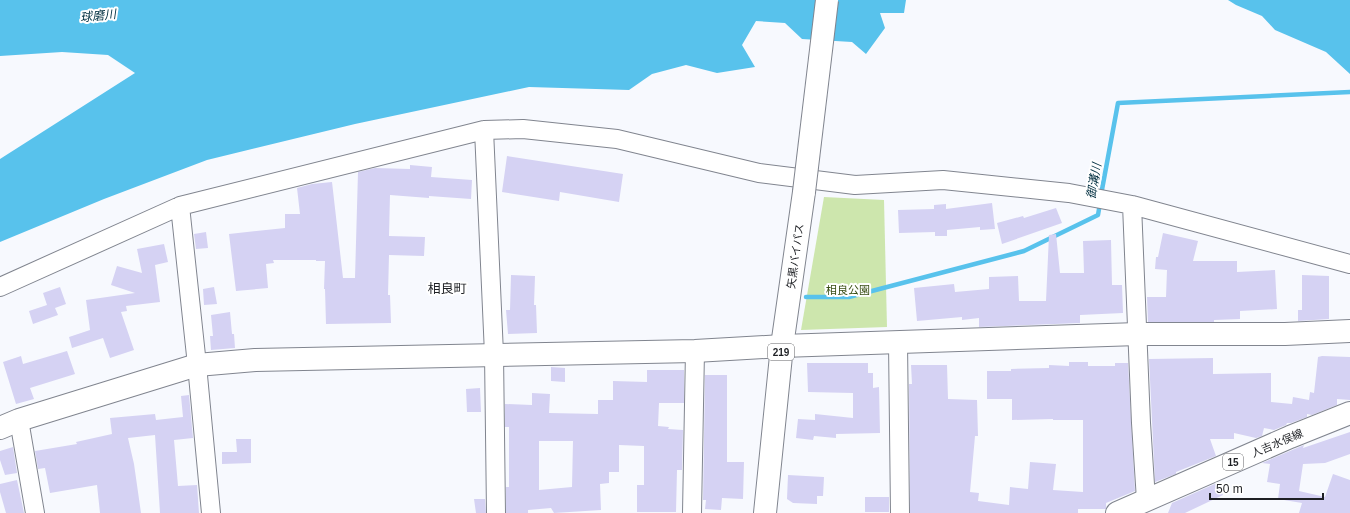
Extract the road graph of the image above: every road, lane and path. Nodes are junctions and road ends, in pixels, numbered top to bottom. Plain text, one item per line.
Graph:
1 (827, 0) edge
2 (484, 130) junction
3 (1132, 205) junction
4 (180, 206) junction
5 (1350, 264) edge
6 (0, 287) edge
7 (1350, 331) edge
8 (1138, 334) junction
9 (898, 342) junction
10 (782, 346) junction
11 (695, 352) junction
12 (494, 354) junction
13 (198, 366) junction
14 (1350, 413) edge
15 (10, 424) edge
16 (1146, 500) junction
17 (35, 513) edge
18 (211, 513) edge
19 (496, 513) edge
20 (692, 513) edge
21 (765, 513) edge
22 (900, 513) edge
23 (1117, 513) edge

1 - 10 main road, 矢黒バイパス / 219, bridge
2 - 3 street
2 - 4 street
2 - 12 street
3 - 5 street
3 - 8 street
4 - 6 street
4 - 13 street
7 - 8 main road
8 - 9 main road
8 - 16 street
9 - 10 main road
9 - 22 street
10 - 11 main road
10 - 21 main road, 矢黒バイパス / 219
11 - 12 main road
11 - 20 street
12 - 13 main road
12 - 19 street
13 - 15 main road
13 - 18 street
14 - 16 main road, 人吉水俣線 / 15
15 - 17 street
16 - 23 main road, 人吉水俣線 / 15

